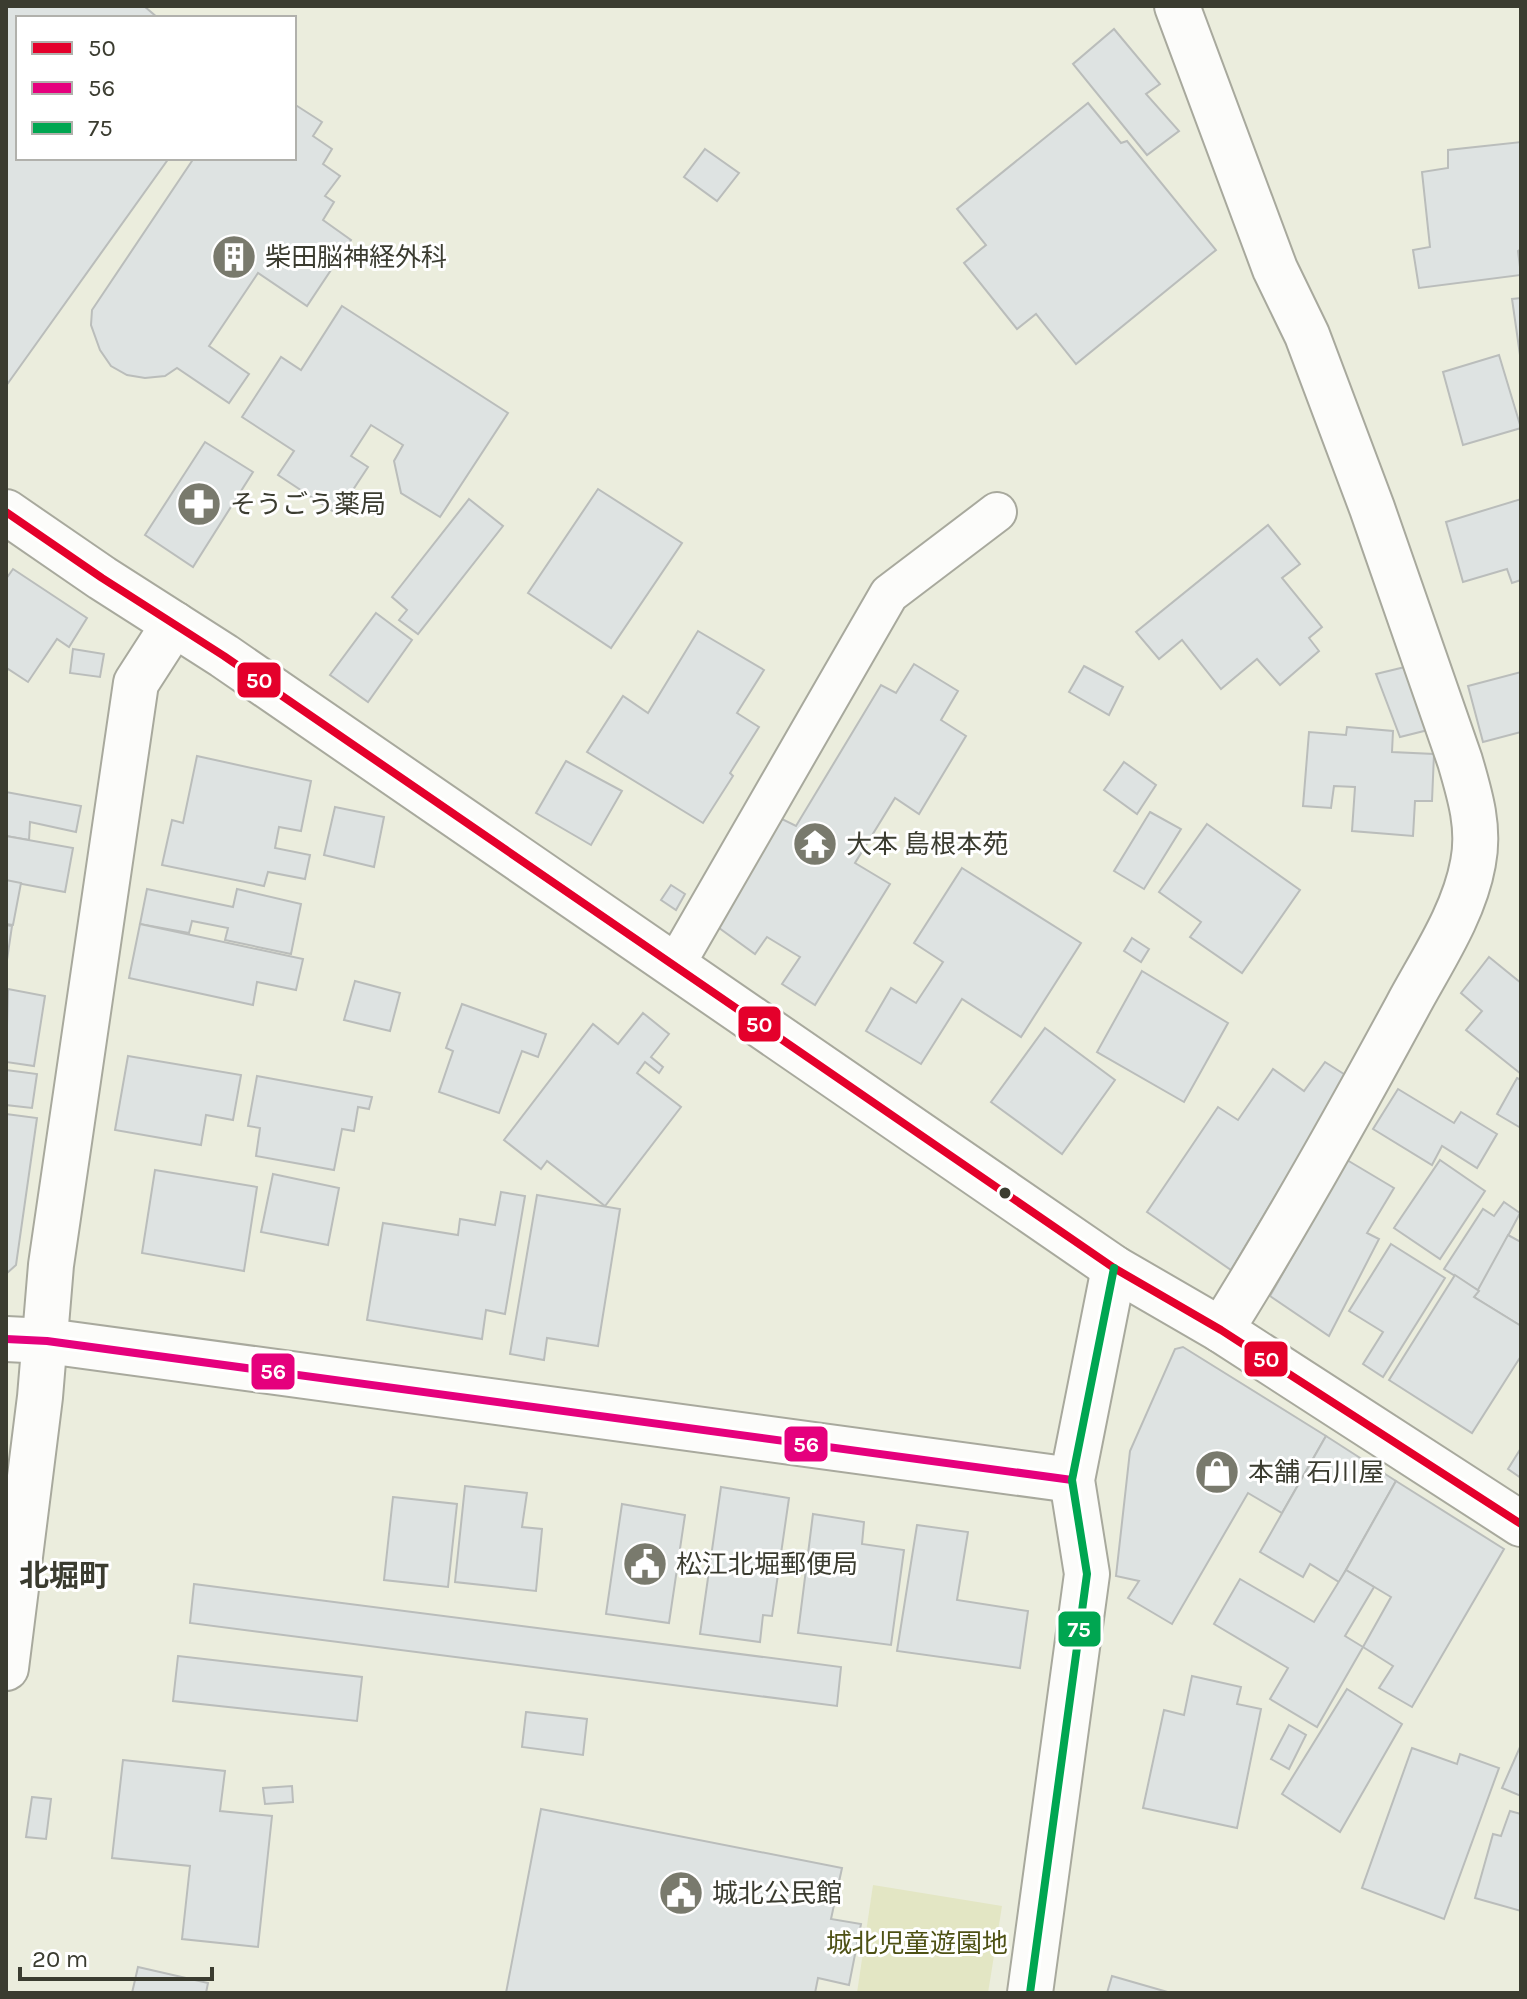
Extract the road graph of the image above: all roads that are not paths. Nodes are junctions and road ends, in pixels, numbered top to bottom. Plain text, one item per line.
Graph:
1 (1177, 6) edge
2 (6, 512) edge
3 (997, 512) dead end
4 (174, 624) junction
5 (674, 967) junction
6 (1114, 1268) junction
7 (1221, 1330) junction
8 (26, 1340) edge
9 (1072, 1480) junction
10 (1521, 1524) edge
11 (6, 1668) edge
12 (1030, 1993) edge

1 - 7 street
2 - 4 street
3 - 5 lane
4 - 5 street
4 - 8 street
5 - 6 street
6 - 7 street
6 - 9 street
7 - 10 street
8 - 9 street
8 - 11 street
9 - 12 street

